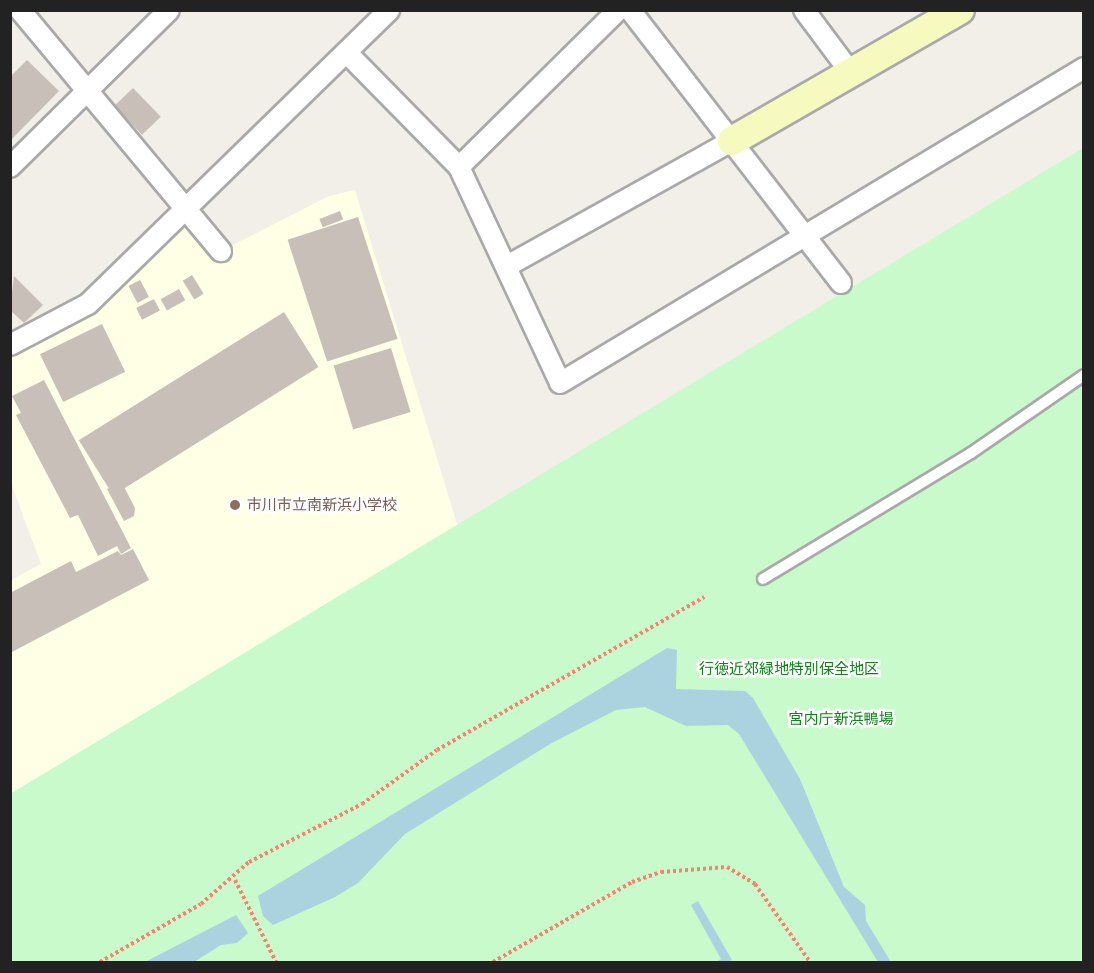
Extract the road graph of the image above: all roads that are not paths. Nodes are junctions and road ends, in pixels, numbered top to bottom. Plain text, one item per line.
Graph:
1 (20, 10) edge
2 (169, 10) edge
3 (390, 10) edge
4 (618, 10) edge
5 (630, 10) edge
6 (804, 10) edge
7 (960, 10) edge
8 (347, 52) junction
9 (1083, 68) edge
10 (851, 73) junction
11 (88, 90) junction
12 (732, 141) junction
13 (10, 167) edge
14 (459, 167) junction
15 (186, 210) junction
16 (807, 236) junction
17 (221, 251) dead end
18 (507, 266) junction
19 (841, 283) dead end
20 (10, 345) edge
21 (1083, 375) edge
22 (763, 579) dead end

1 - 11 street
2 - 11 street
3 - 8 street
4 - 14 street
5 - 12 street
6 - 10 street
7 - 10 street
8 - 14 street
8 - 15 street
9 - 16 street
10 - 12 street
11 - 13 street
11 - 15 street
12 - 16 street
12 - 18 street
14 - 18 street
15 - 17 street
15 - 20 street
16 - 18 street
16 - 19 street
21 - 22 lane

